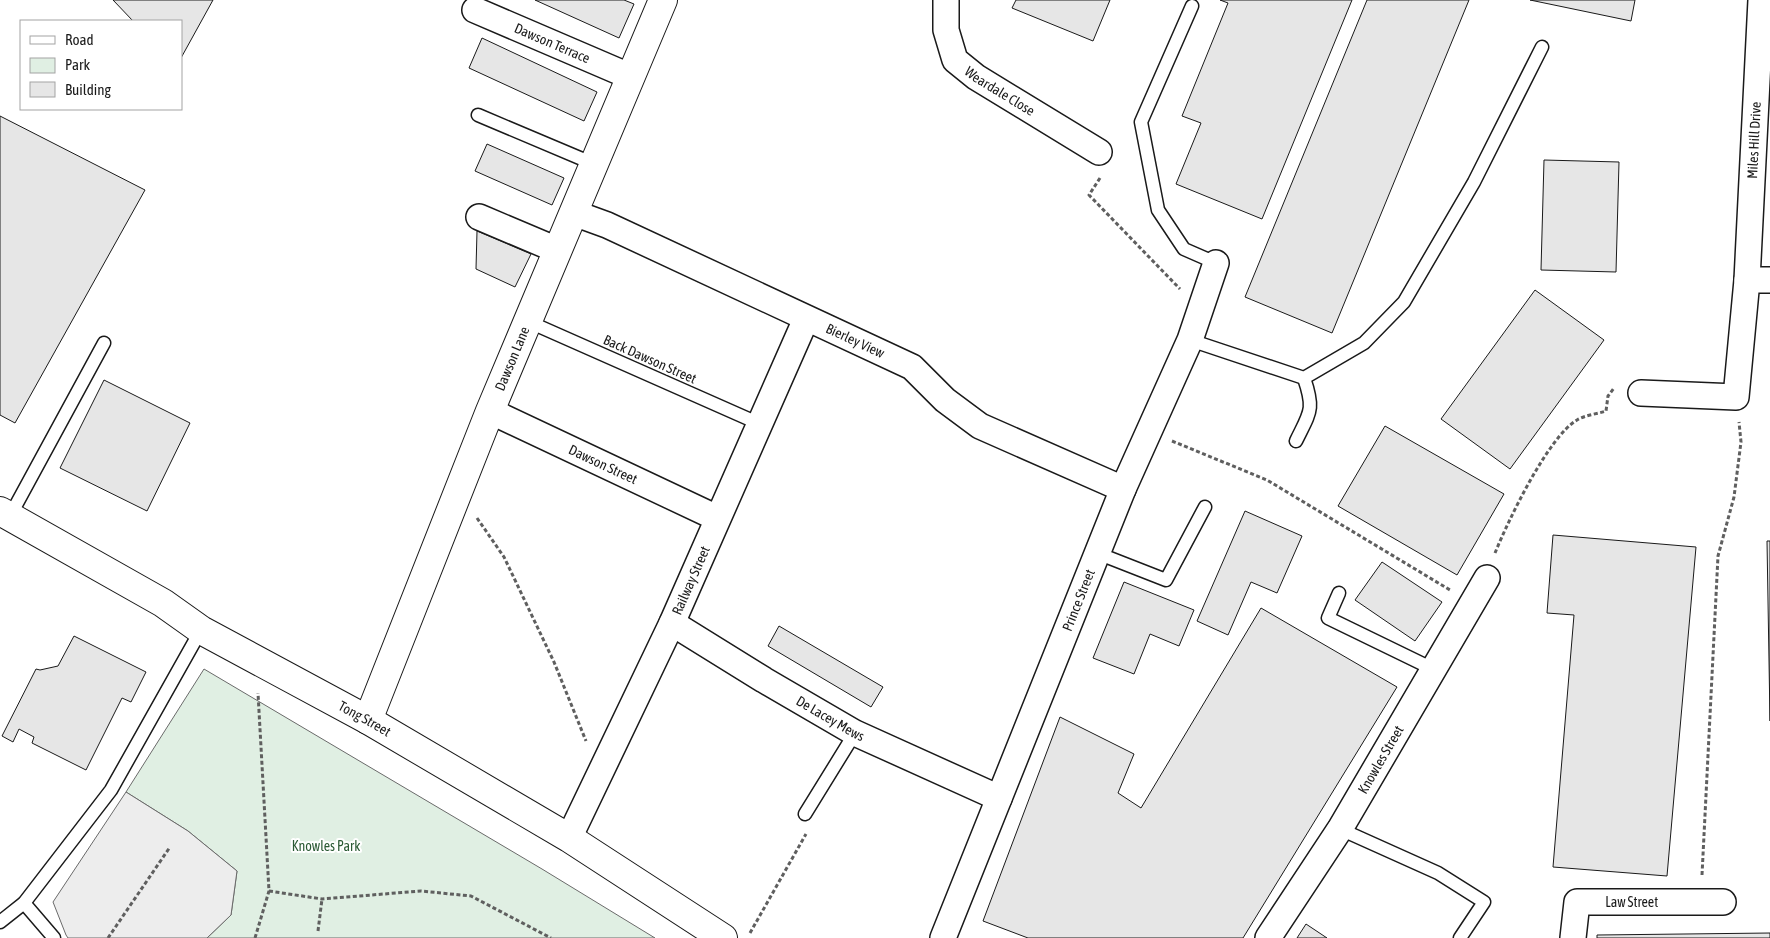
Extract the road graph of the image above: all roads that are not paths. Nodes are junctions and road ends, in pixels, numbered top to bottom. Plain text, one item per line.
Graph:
1 (663, 0) edge
2 (946, 0) edge
3 (1761, 0) edge
4 (1192, 6) dead end
5 (475, 10) dead end
6 (1542, 47) dead end
7 (629, 76) junction
8 (478, 115) dead end
9 (1099, 152) road end
10 (594, 164) junction
11 (574, 213) junction
12 (480, 217) dead end
13 (557, 250) junction
14 (1216, 263) joint
15 (1758, 280) edge
16 (806, 319) junction
17 (527, 321) junction
18 (1190, 340) junction
19 (104, 343) dead end
20 (1304, 378) junction
21 (1641, 393) road end
22 (490, 411) junction
23 (760, 424) junction
24 (1296, 441) dead end
25 (1123, 489) junction
26 (1204, 507) dead end
27 (5, 513) edge
28 (717, 518) junction
29 (1097, 552) junction
30 (1487, 578) road end
31 (1339, 593) dead end
32 (672, 623) junction
33 (201, 630) junction
34 (1433, 669) junction
35 (368, 720) junction
36 (855, 733) junction
37 (999, 798) junction
38 (805, 814) road end
39 (1340, 829) junction
40 (569, 838) junction
41 (24, 903) junction
42 (1712, 903) road end
43 (0, 922) edge
44 (54, 938) edge
45 (723, 938) edge
46 (943, 938) edge
47 (1268, 938) edge
48 (1460, 938) edge
49 (1573, 938) edge

1 - 7 main road, Dawson Lane
2 - 9 street, Weardale Close
3 - 15 street, Miles Hill Drive
4 - 14 lane
5 - 7 street, Dawson Terrace
6 - 20 lane
7 - 10 main road, Dawson Lane
8 - 10 lane
10 - 11 main road, Dawson Lane
11 - 13 main road, Dawson Lane
11 - 16 street, Bierley View
12 - 13 street
13 - 17 main road, Dawson Lane
14 - 18 street, Prince Street
15 - 21 street, Miles Hill Drive
16 - 23 street, Railway Street
16 - 25 street, Bierley View
17 - 22 main road, Dawson Lane
17 - 23 lane, Back Dawson Street
18 - 20 lane
18 - 25 street, Prince Street
19 - 27 lane
20 - 24 lane
22 - 28 street, Dawson Street
22 - 35 main road, Dawson Lane
23 - 28 street, Railway Street
25 - 29 street, Prince Street
26 - 29 lane
27 - 33 main road, Tong Street
28 - 32 street, Railway Street
29 - 37 street, Prince Street
30 - 34 street, Knowles Street
31 - 34 lane
32 - 36 street, De Lacey Mews
32 - 40 street, Railway Street
33 - 35 main road, Tong Street
33 - 41 lane
34 - 39 street, Knowles Street
35 - 40 main road, Tong Street
36 - 37 street, De Lacey Mews
36 - 38 lane
37 - 46 street, Prince Street
39 - 47 street, Knowles Street
39 - 48 lane
40 - 45 main road, Tong Street
41 - 43 lane
41 - 44 lane
42 - 49 street, Law Street

